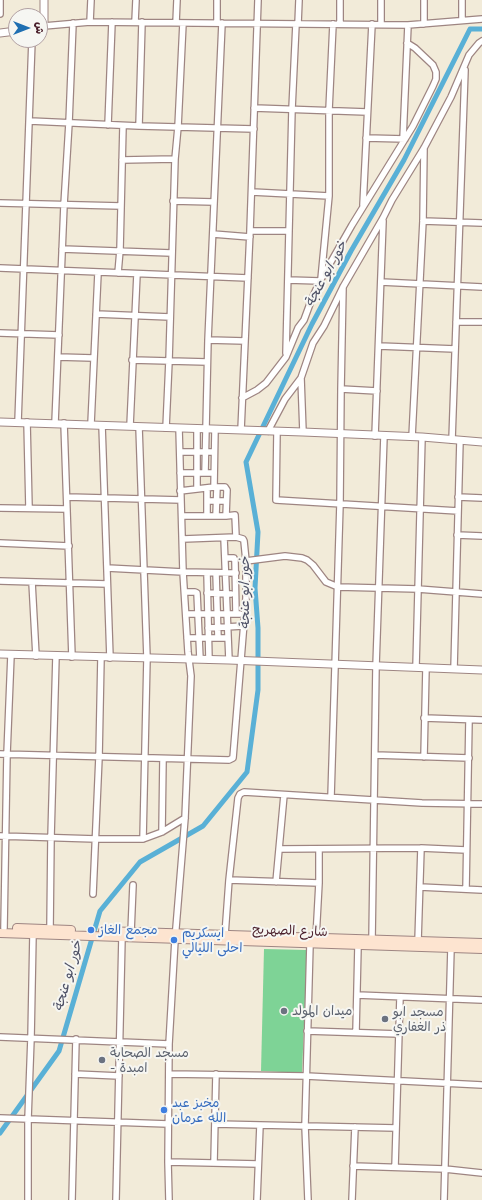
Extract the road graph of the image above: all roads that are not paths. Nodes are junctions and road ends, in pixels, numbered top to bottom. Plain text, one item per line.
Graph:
1 (0, 0) edge
2 (91, 0) edge
3 (136, 0) edge
4 (177, 0) edge
5 (218, 0) edge
6 (258, 0) edge
7 (299, 0) edge
8 (340, 0) edge
9 (381, 0) edge
10 (424, 0) edge
11 (462, 0) edge
12 (0, 14) edge
13 (482, 19) edge
14 (462, 20) junction
15 (90, 22) junction
16 (112, 22) junction
17 (135, 22) junction
18 (142, 22) junction
19 (73, 23) junction
20 (176, 23) junction
21 (183, 23) junction
22 (220, 23) junction
23 (257, 24) junction
24 (297, 24) junction
25 (337, 24) junction
26 (372, 24) junction
27 (381, 24) junction
28 (424, 24) junction
29 (408, 25) junction
30 (48, 26) edge
31 (482, 41) edge
32 (407, 43) junction
33 (32, 48) edge
34 (465, 66) junction
35 (254, 108) junction
36 (292, 109) junction
37 (329, 110) junction
38 (367, 112) junction
39 (30, 121) junction
40 (69, 123) junction
41 (108, 125) junction
42 (122, 126) junction
43 (139, 126) junction
44 (178, 127) junction
45 (217, 128) junction
46 (254, 129) junction
47 (366, 138) junction
48 (404, 139) junction
49 (424, 148) junction
50 (175, 159) junction
51 (122, 160) junction
52 (252, 192) junction
53 (290, 194) junction
54 (329, 196) junction
55 (173, 201) junction
56 (214, 202) junction
57 (0, 203) edge
58 (27, 204) junction
59 (64, 205) junction
60 (121, 206) junction
61 (363, 207) junction
62 (383, 218) junction
63 (423, 221) junction
64 (459, 222) junction
65 (482, 223) edge
66 (289, 231) junction
67 (213, 234) junction
68 (250, 234) junction
69 (62, 249) junction
70 (120, 250) junction
71 (171, 253) junction
72 (0, 268) edge
73 (24, 270) junction
74 (62, 271) junction
75 (98, 273) junction
76 (118, 274) junction
77 (137, 274) junction
78 (171, 275) junction
79 (211, 276) junction
80 (248, 278) junction
81 (288, 280) junction
82 (320, 281) junction
83 (381, 282) junction
84 (419, 285) junction
85 (457, 286) junction
86 (343, 287) junction
87 (482, 287) edge
88 (96, 314) junction
89 (134, 316) junction
90 (170, 317) junction
91 (456, 322) junction
92 (482, 322) edge
93 (0, 333) edge
94 (21, 334) junction
95 (59, 335) junction
96 (208, 340) junction
97 (245, 342) junction
98 (379, 346) junction
99 (417, 348) junction
100 (455, 349) junction
101 (58, 357) junction
102 (286, 357) junction
103 (93, 358) junction
104 (132, 360) junction
105 (169, 361) junction
106 (207, 362) junction
107 (301, 378) junction
108 (341, 389) junction
109 (377, 390) junction
110 (242, 398) junction
111 (0, 422) edge
112 (18, 422) junction
113 (27, 422) junction
114 (55, 423) junction
115 (64, 423) junction
116 (91, 424) junction
117 (102, 425) junction
118 (130, 426) junction
119 (139, 427) junction
120 (166, 428) junction
121 (180, 428) junction
122 (197, 429) junction
123 (205, 429) junction
124 (215, 429) junction
125 (241, 430) junction
126 (261, 431) junction
127 (277, 432) junction
128 (303, 432) junction
129 (341, 434) junction
130 (375, 436) junction
131 (384, 436) junction
132 (412, 437) junction
133 (422, 437) junction
134 (452, 440) junction
135 (460, 440) junction
136 (482, 442) edge
137 (180, 452) junction
138 (196, 452) junction
139 (205, 452) junction
140 (214, 452) junction
141 (180, 473) junction
142 (197, 473) junction
143 (205, 473) junction
144 (214, 473) junction
145 (215, 487) junction
146 (207, 488) junction
147 (197, 489) junction
148 (180, 491) junction
149 (67, 497) junction
150 (458, 497) junction
151 (103, 498) junction
152 (482, 498) edge
153 (142, 499) junction
154 (181, 500) junction
155 (206, 501) junction
156 (217, 501) junction
157 (226, 501) junction
158 (340, 504) junction
159 (383, 507) junction
160 (0, 508) edge
161 (29, 508) junction
162 (419, 508) junction
163 (67, 509) junction
164 (458, 511) junction
165 (182, 516) junction
166 (207, 516) junction
167 (216, 516) junction
168 (226, 516) junction
169 (457, 535) junction
170 (482, 536) edge
171 (236, 537) junction
172 (224, 538) junction
173 (183, 539) junction
174 (0, 543) edge
175 (69, 546) junction
176 (225, 558) junction
177 (246, 561) junction
178 (107, 568) junction
179 (144, 570) junction
180 (184, 572) junction
181 (207, 573) junction
182 (216, 573) junction
183 (226, 573) junction
184 (236, 573) junction
185 (0, 581) edge
186 (32, 582) junction
187 (71, 582) junction
188 (107, 584) junction
189 (338, 586) junction
190 (236, 587) junction
191 (246, 587) junction
192 (380, 588) junction
193 (418, 589) junction
194 (185, 592) junction
195 (216, 593) junction
196 (456, 593) junction
197 (227, 594) junction
198 (236, 594) junction
199 (482, 594) edge
200 (207, 596) junction
201 (197, 598) junction
202 (198, 606) junction
203 (207, 606) junction
204 (217, 606) junction
205 (186, 614) junction
206 (198, 614) junction
207 (208, 614) junction
208 (217, 614) junction
209 (227, 614) junction
210 (236, 614) junction
211 (244, 614) junction
212 (243, 626) junction
213 (228, 627) junction
214 (208, 628) junction
215 (218, 628) junction
216 (187, 638) junction
217 (199, 638) junction
218 (209, 638) junction
219 (218, 638) junction
220 (228, 638) junction
221 (0, 654) edge
222 (11, 655) junction
223 (36, 656) junction
224 (56, 656) junction
225 (72, 657) junction
226 (101, 658) junction
227 (110, 658) junction
228 (147, 658) junction
229 (189, 659) junction
230 (200, 659) junction
231 (209, 660) junction
232 (229, 660) junction
233 (240, 661) junction
234 (335, 664) junction
235 (376, 666) junction
236 (416, 667) junction
237 (426, 668) junction
238 (454, 669) junction
239 (482, 670) edge
240 (424, 718) junction
241 (469, 720) junction
242 (482, 720) edge
243 (0, 754) edge
244 (7, 754) junction
245 (54, 755) junction
246 (375, 755) junction
247 (99, 757) junction
248 (424, 757) junction
249 (144, 758) junction
250 (163, 758) junction
251 (468, 758) junction
252 (188, 759) junction
253 (284, 795) junction
254 (331, 797) junction
255 (374, 800) junction
256 (468, 803) junction
257 (482, 804) edge
258 (184, 818) junction
259 (162, 832) junction
260 (2, 836) edge
261 (51, 837) junction
262 (96, 839) junction
263 (143, 839) junction
264 (374, 848) junction
265 (421, 848) junction
266 (279, 849) junction
267 (320, 849) junction
268 (466, 850) junction
269 (229, 880) junction
270 (276, 882) junction
271 (319, 883) junction
272 (133, 885) dead end
273 (420, 887) junction
274 (466, 889) junction
275 (482, 890) edge
276 (93, 894) dead end
277 (50, 929) junction
278 (1, 930) edge
279 (131, 932) junction
280 (86, 933) junction
281 (97, 933) junction
282 (33, 934) junction
283 (225, 935) junction
284 (122, 937) junction
285 (176, 937) junction
286 (372, 940) junction
287 (313, 941) junction
288 (418, 941) junction
289 (482, 943) edge
290 (358, 946) junction
291 (451, 948) junction
292 (482, 949) edge
293 (357, 995) junction
294 (400, 997) junction
295 (449, 999) junction
296 (482, 1000) edge
297 (307, 1031) junction
298 (356, 1032) junction
299 (399, 1034) junction
300 (0, 1037) edge
301 (31, 1038) junction
302 (76, 1039) junction
303 (120, 1041) junction
304 (169, 1044) junction
305 (75, 1074) junction
306 (169, 1074) junction
307 (216, 1074) junction
308 (119, 1076) junction
309 (306, 1076) junction
310 (398, 1080) junction
311 (447, 1083) junction
312 (482, 1085) edge
313 (0, 1118) edge
314 (28, 1119) junction
315 (73, 1121) junction
316 (118, 1123) junction
317 (168, 1124) junction
318 (215, 1124) junction
319 (260, 1125) junction
320 (305, 1126) junction
321 (355, 1127) junction
322 (396, 1128) junction
323 (168, 1162) junction
324 (214, 1162) junction
325 (258, 1164) junction
326 (354, 1166) junction
327 (395, 1167) junction
328 (445, 1170) junction
329 (482, 1173) edge
330 (28, 1200) edge
331 (72, 1200) edge
332 (116, 1200) edge
333 (169, 1200) edge
334 (257, 1200) edge
335 (308, 1200) edge
336 (352, 1200) edge
337 (444, 1200) edge

1 - 12 street
2 - 15 street
3 - 17 street
4 - 20 street
5 - 22 street
6 - 23 street
7 - 24 street
8 - 25 street
9 - 27 street
10 - 28 street
11 - 14 street
13 - 14 street
14 - 28 street
15 - 16 street
15 - 19 street
16 - 17 street
16 - 41 street
17 - 18 street
18 - 20 street
18 - 43 street
19 - 30 street
19 - 40 street
20 - 21 street
21 - 22 street
21 - 44 street
22 - 23 street
22 - 45 street
23 - 24 street
23 - 35 street
24 - 25 street
24 - 36 street
25 - 26 street
25 - 37 street
26 - 27 street
26 - 38 street
27 - 29 street
28 - 29 street
29 - 32 street
31 - 34 street
32 - 48 street
32 - 48 street
33 - 39 street
34 - 49 street
34 - 64 street
35 - 36 street
35 - 46 street
36 - 37 street
36 - 53 street
37 - 38 street
37 - 54 street
38 - 47 street
39 - 40 street
39 - 58 street
40 - 41 street
40 - 59 street
41 - 42 street
42 - 43 street
42 - 51 street
43 - 44 street
44 - 45 street
44 - 50 street
45 - 46 street
45 - 56 street
46 - 52 street
47 - 48 street
47 - 61 street
48 - 61 street
49 - 62 street
49 - 63 street
50 - 51 street
50 - 55 street
51 - 60 street
52 - 53 street
52 - 68 street
53 - 54 street
53 - 66 street
54 - 82 street
55 - 56 street
55 - 71 street
56 - 67 street
57 - 58 street
58 - 59 street
58 - 73 street
59 - 60 street
59 - 69 street
60 - 70 street
61 - 82 street
62 - 83 street
62 - 86 street
63 - 64 street
63 - 84 street
64 - 65 street
64 - 85 street
66 - 68 street
66 - 81 street
67 - 68 street
67 - 79 street
68 - 80 street
69 - 70 street
69 - 74 street
70 - 71 street
70 - 76 street
71 - 78 street
72 - 73 street
73 - 74 street
73 - 94 street
74 - 75 street
74 - 95 street
75 - 76 street
75 - 88 street
76 - 77 street
77 - 78 street
77 - 89 street
78 - 79 street
78 - 90 street
79 - 80 street
79 - 96 street
80 - 97 street
81 - 82 street
81 - 102 street
82 - 102 street
83 - 84 street
83 - 98 street
84 - 85 street
84 - 99 street
85 - 87 street
85 - 91 street
86 - 107 street
86 - 108 street
88 - 89 street
88 - 103 street
89 - 90 street
89 - 104 street
90 - 105 street
91 - 92 street
91 - 100 street
93 - 94 street
94 - 95 street
94 - 112 street
95 - 101 street
96 - 97 street
96 - 106 street
97 - 110 street
98 - 99 street
98 - 109 street
99 - 100 street
99 - 132 street
100 - 134 street
101 - 103 street
101 - 114 street
102 - 110 street
103 - 116 street
104 - 105 street
104 - 118 street
105 - 106 street
105 - 120 street
106 - 123 street
107 - 126 street
107 - 128 street
108 - 109 street
108 - 129 street
109 - 130 street
110 - 125 street
111 - 112 street
112 - 113 street
113 - 114 street
113 - 161 street
114 - 115 street
115 - 116 street
115 - 149 street
116 - 117 street
117 - 118 street
117 - 151 street
118 - 119 street
119 - 120 street
119 - 153 street
120 - 121 street
121 - 122 street
121 - 137 street
122 - 123 street
122 - 138 street
123 - 124 street
123 - 139 street
124 - 125 street
124 - 140 street
125 - 126 street
126 - 127 street
127 - 128 street
127 - 158 street
128 - 129 street
129 - 130 street
129 - 158 street
130 - 131 street
131 - 132 street
131 - 159 street
132 - 133 street
133 - 134 street
133 - 162 street
134 - 135 street
135 - 136 street
135 - 150 street
137 - 138 street
137 - 141 street
138 - 139 street
138 - 142 street
139 - 140 street
139 - 143 street
140 - 144 street
141 - 142 street
141 - 148 street
142 - 143 street
142 - 147 street
143 - 144 street
144 - 145 street
145 - 146 street
145 - 156 street
145 - 157 street
146 - 147 street
146 - 155 street
147 - 148 street
148 - 154 street
149 - 151 street
149 - 163 street
150 - 152 street
150 - 164 street
151 - 153 street
151 - 178 street
153 - 154 street
153 - 179 street
154 - 165 street
155 - 156 street
155 - 166 street
156 - 157 street
156 - 167 street
157 - 168 street
158 - 159 street
158 - 189 street
159 - 162 street
159 - 192 street
160 - 161 street
161 - 163 street
162 - 164 street
162 - 193 street
163 - 175 street
164 - 169 street
165 - 166 street
165 - 173 street
166 - 167 street
167 - 168 street
168 - 171 street
169 - 170 street
169 - 196 street
171 - 172 street
171 - 177 street
172 - 173 street
172 - 176 street
173 - 180 street
174 - 175 street
175 - 187 street
176 - 183 street
176 - 184 street
177 - 189 street
177 - 191 street
178 - 179 street
178 - 188 street
179 - 180 street
179 - 228 street
180 - 181 street
180 - 194 street
181 - 182 street
181 - 200 street
182 - 183 street
182 - 195 street
183 - 184 street
183 - 197 street
184 - 190 street
185 - 186 street
186 - 187 street
186 - 223 street
187 - 188 street
187 - 225 street
188 - 227 street
189 - 192 street
189 - 234 street
190 - 191 street
190 - 198 street
191 - 211 street
192 - 193 street
192 - 235 street
193 - 196 street
193 - 236 street
194 - 201 street
194 - 205 street
195 - 197 street
195 - 200 street
195 - 204 street
196 - 199 street
196 - 238 street
197 - 198 street
197 - 209 street
198 - 210 street
200 - 201 street
200 - 203 street
201 - 202 street
202 - 203 street
202 - 206 street
203 - 204 street
203 - 207 street
204 - 208 street
205 - 206 street
205 - 216 street
206 - 207 street
206 - 217 street
207 - 208 street
207 - 214 street
208 - 209 street
208 - 215 street
209 - 210 street
209 - 213 street
210 - 211 street
211 - 212 street
212 - 213 street
212 - 233 street
213 - 215 street
213 - 220 street
214 - 215 street
214 - 218 street
215 - 219 street
216 - 217 street
216 - 229 street
217 - 218 street
217 - 230 street
218 - 219 street
218 - 231 street
219 - 220 street
220 - 232 street
221 - 222 street
222 - 223 street
222 - 244 street
223 - 224 street
224 - 225 street
224 - 245 street
225 - 226 street
226 - 227 street
226 - 247 street
227 - 228 street
228 - 229 street
228 - 249 street
229 - 230 street
229 - 252 street
230 - 231 street
231 - 232 street
232 - 233 street
233 - 234 street
233 - 252 street
234 - 235 street
234 - 254 street
235 - 236 street
235 - 246 street
236 - 237 street
237 - 238 street
237 - 240 street
238 - 239 street
240 - 241 street
240 - 248 street
241 - 242 street
241 - 251 street
243 - 244 street
244 - 245 street
244 - 260 street
245 - 247 street
245 - 261 street
246 - 248 street
246 - 255 street
247 - 249 street
247 - 262 street
248 - 251 street
249 - 250 street
249 - 263 street
250 - 252 street
250 - 259 street
251 - 256 street
252 - 258 street
253 - 254 street
253 - 266 street
253 - 269 street
254 - 255 street
255 - 256 street
255 - 264 street
256 - 257 street
256 - 268 street
258 - 259 street
258 - 285 street
259 - 263 street
260 - 261 street
260 - 278 street
261 - 262 street
261 - 277 street
262 - 263 street
262 - 276 street
264 - 265 street
264 - 267 street
264 - 286 street
265 - 268 street
265 - 273 street
266 - 267 street
266 - 270 street
267 - 271 street
268 - 274 street
269 - 270 street
269 - 283 street
270 - 271 street
271 - 287 street
272 - 279 street
273 - 274 street
273 - 288 street
274 - 275 street
277 - 278 main road
277 - 280 main road
278 - 282 main road
279 - 281 main road, شارع الصهريج
279 - 285 main road, شارع الصهريج
280 - 281 main road
280 - 282 main road
281 - 284 main road, شارع الصهريج
282 - 301 street
283 - 285 main road, شارع الصهريج
283 - 287 main road, شارع الصهريج
284 - 285 main road, شارع الصهريج
284 - 303 street
285 - 287 main road, شارع الصهريج
285 - 304 street
286 - 287 main road, شارع الصهريج
286 - 288 main road, شارع الصهريج
287 - 290 main road, شارع الصهريج
287 - 297 street
288 - 289 main road, شارع الصهريج
290 - 291 main road, شارع الصهريج
290 - 293 street
291 - 292 main road, شارع الصهريج
291 - 295 street
293 - 294 street
293 - 298 street
294 - 295 street
294 - 299 street
295 - 296 street
295 - 311 street
297 - 298 street
297 - 309 street
298 - 299 street
299 - 310 street
300 - 301 street
301 - 302 street
301 - 314 street
302 - 303 street
302 - 305 street
303 - 304 street
303 - 308 street
304 - 306 street
305 - 308 street
305 - 315 street
306 - 307 street
306 - 317 street
307 - 309 street
307 - 318 street
308 - 316 street
309 - 310 street
309 - 320 street
310 - 311 street
310 - 322 street
311 - 312 street
311 - 328 street
313 - 314 street
314 - 315 street
314 - 330 street
315 - 316 street
315 - 331 street
316 - 317 street
316 - 332 street
317 - 323 street
318 - 319 street
318 - 324 street
319 - 320 street
319 - 325 street
320 - 321 street
320 - 335 street
321 - 322 street
321 - 326 street
322 - 327 street
323 - 324 street
323 - 333 street
324 - 325 street
325 - 334 street
326 - 327 street
326 - 336 street
327 - 328 street
328 - 329 street
328 - 337 street

